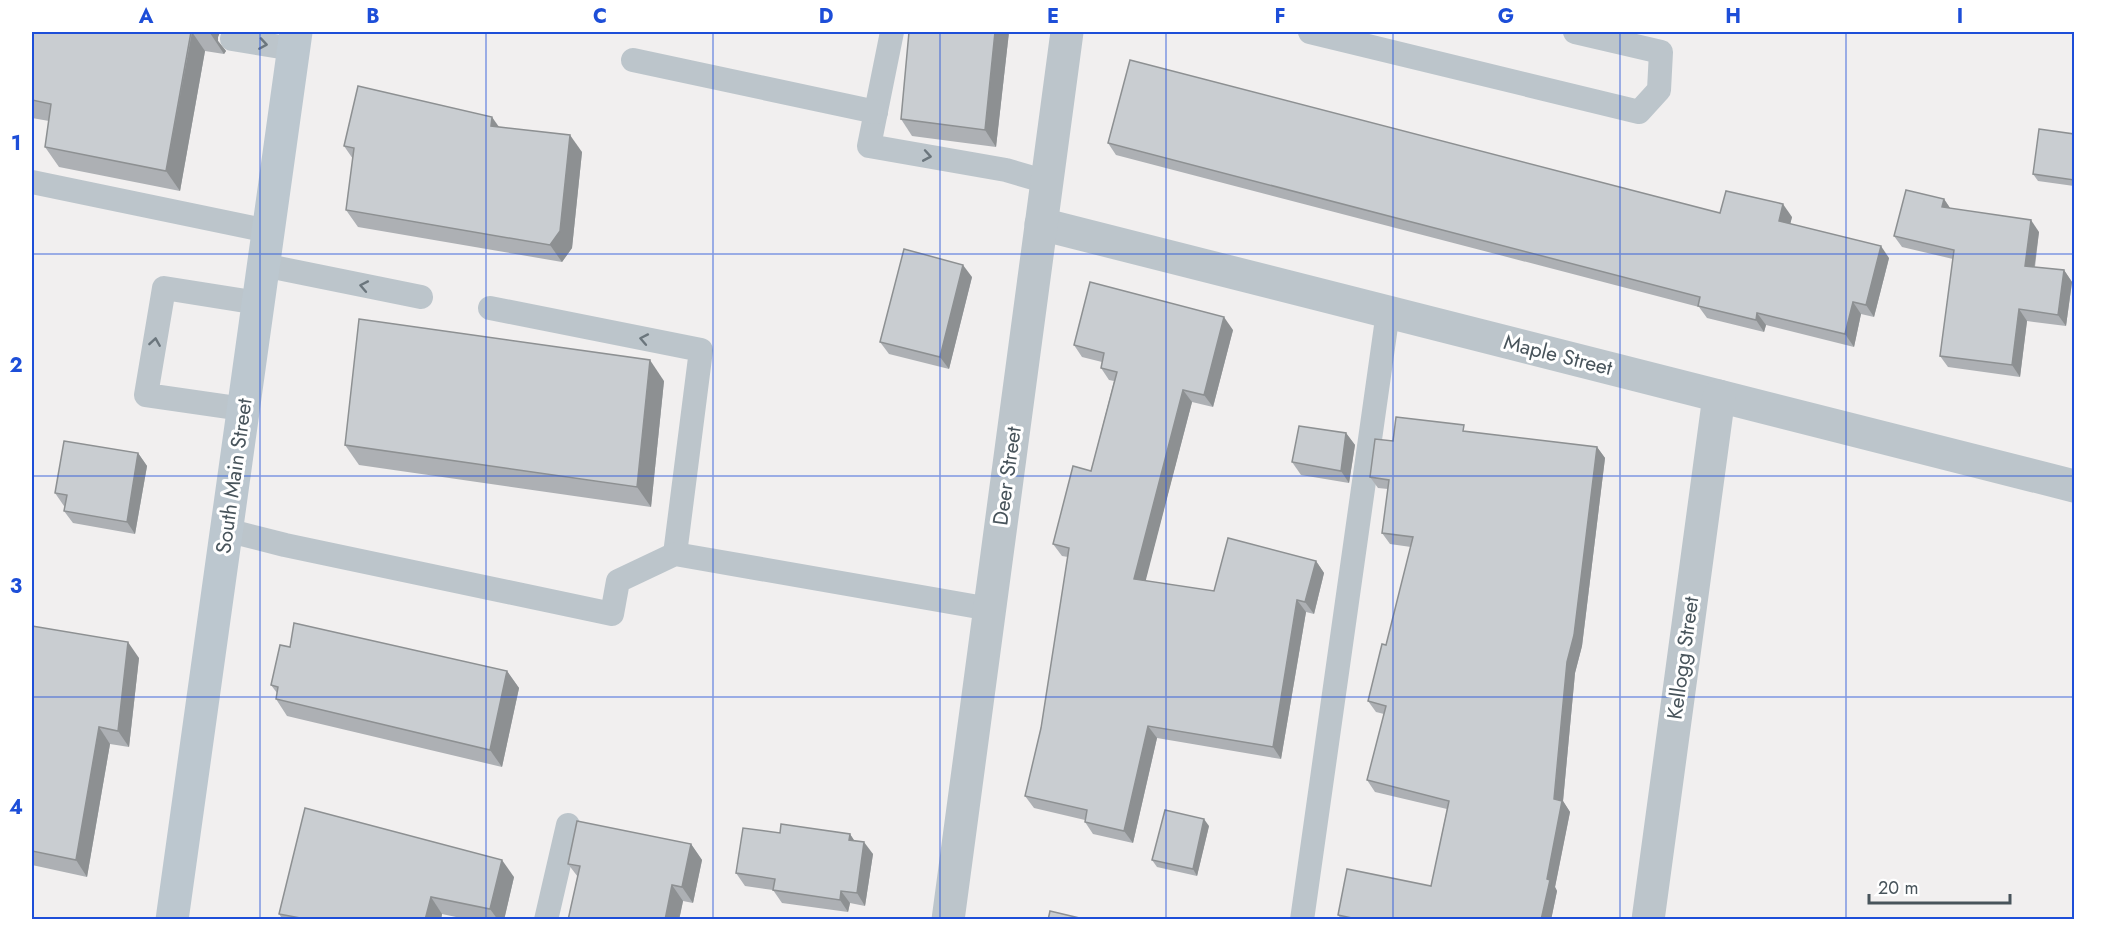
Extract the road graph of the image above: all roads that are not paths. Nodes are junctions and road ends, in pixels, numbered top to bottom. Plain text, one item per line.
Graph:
1 (892, 32) edge
2 (1067, 32) edge
3 (1310, 32) edge
4 (1575, 32) edge
5 (232, 39) dead end
6 (295, 40) edge
7 (633, 60) dead end
8 (876, 112) junction
9 (32, 182) edge
10 (1047, 182) junction
11 (1041, 224) junction
12 (268, 231) junction
13 (263, 266) junction
14 (421, 297) dead end
15 (259, 303) junction
16 (490, 308) dead end
17 (1388, 312) junction
18 (1719, 396) junction
19 (243, 409) junction
20 (2074, 486) edge
21 (226, 530) junction
22 (675, 554) junction
23 (990, 609) junction
24 (568, 825) dead end
25 (172, 920) edge
26 (546, 920) edge
27 (948, 920) edge
28 (1302, 920) edge
29 (1648, 920) edge

1 - 8 lane
2 - 10 street, Deer Street
3 - 4 lane
5 -> 6 lane
6 - 12 main road, South Main Street
7 - 8 lane
8 -> 10 lane
9 - 12 lane
10 - 11 street, Deer Street
11 - 17 street, Maple Street
11 - 23 street, Deer Street
12 - 13 main road, South Main Street
14 -> 13 lane
13 - 15 main road, South Main Street
15 - 19 main road, South Main Street
19 -> 15 lane
22 -> 16 lane
17 - 18 street, Maple Street
17 - 28 lane
18 - 20 street, Maple Street
18 - 29 street, Kellogg Street
19 - 21 main road, South Main Street
21 - 22 lane
21 - 25 main road, South Main Street
22 - 23 lane
23 - 27 street, Deer Street
24 - 26 lane

